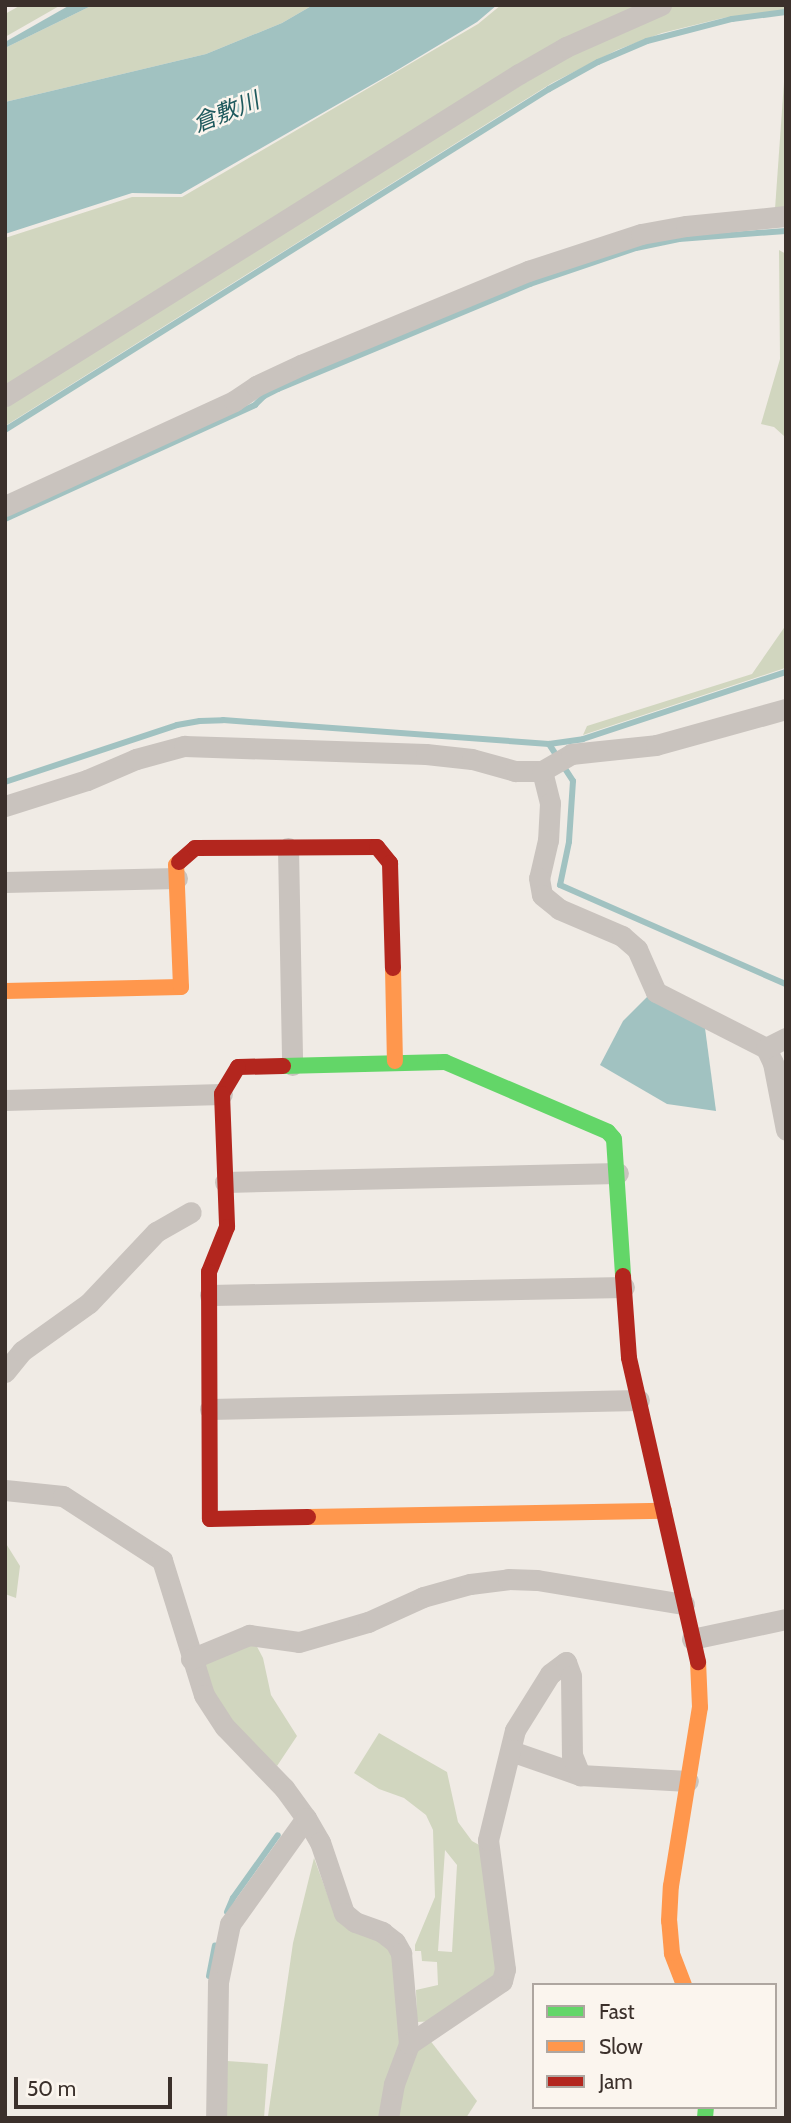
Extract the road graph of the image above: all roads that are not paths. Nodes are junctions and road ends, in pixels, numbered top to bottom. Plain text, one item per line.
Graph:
1 (661, 5) edge
2 (786, 216) edge
3 (5, 396) edge
4 (5, 506) edge
5 (786, 709) edge
6 (554, 764) junction
7 (5, 806) edge
8 (288, 848) junction
9 (177, 878) junction
10 (5, 882) edge
11 (5, 990) edge
12 (786, 1038) edge
13 (766, 1048) junction
14 (396, 1061) junction
15 (292, 1065) junction
16 (222, 1094) junction
17 (5, 1100) edge
18 (786, 1130) edge
19 (618, 1173) junction
20 (225, 1182) junction
21 (191, 1212) dead end
22 (624, 1287) junction
23 (209, 1295) junction
24 (5, 1372) edge
25 (639, 1400) junction
26 (209, 1409) junction
27 (5, 1490) edge
28 (664, 1511) junction
29 (684, 1604) junction
30 (786, 1619) edge
31 (692, 1639) junction
32 (191, 1659) junction
33 (511, 1751) junction
34 (580, 1775) junction
35 (688, 1781) junction
36 (306, 1818) junction
37 (683, 1983) edge
38 (410, 2044) junction
39 (216, 2118) edge
40 (388, 2118) edge

1 - 3 street
2 - 4 street
5 - 6 street
6 - 7 street
6 - 13 street
8 - 9 street
8 - 14 street
8 - 15 street
9 - 10 street
9 - 11 street
12 - 13 street
13 - 18 street
14 - 15 street
14 - 19 street
15 - 16 street
16 - 17 street
16 - 20 street
19 - 20 street
19 - 22 street
20 - 23 street
21 - 24 street
22 - 23 street
22 - 25 street
23 - 26 street
25 - 26 street
25 - 28 street
26 - 28 street
27 - 32 street
28 - 29 street
29 - 31 street
29 - 32 street
30 - 31 street
31 - 35 street
32 - 36 street
33 - 34 street
33 - 34 street
33 - 38 street
34 - 35 street
35 - 37 street
36 - 38 street
36 - 39 street
38 - 40 street

